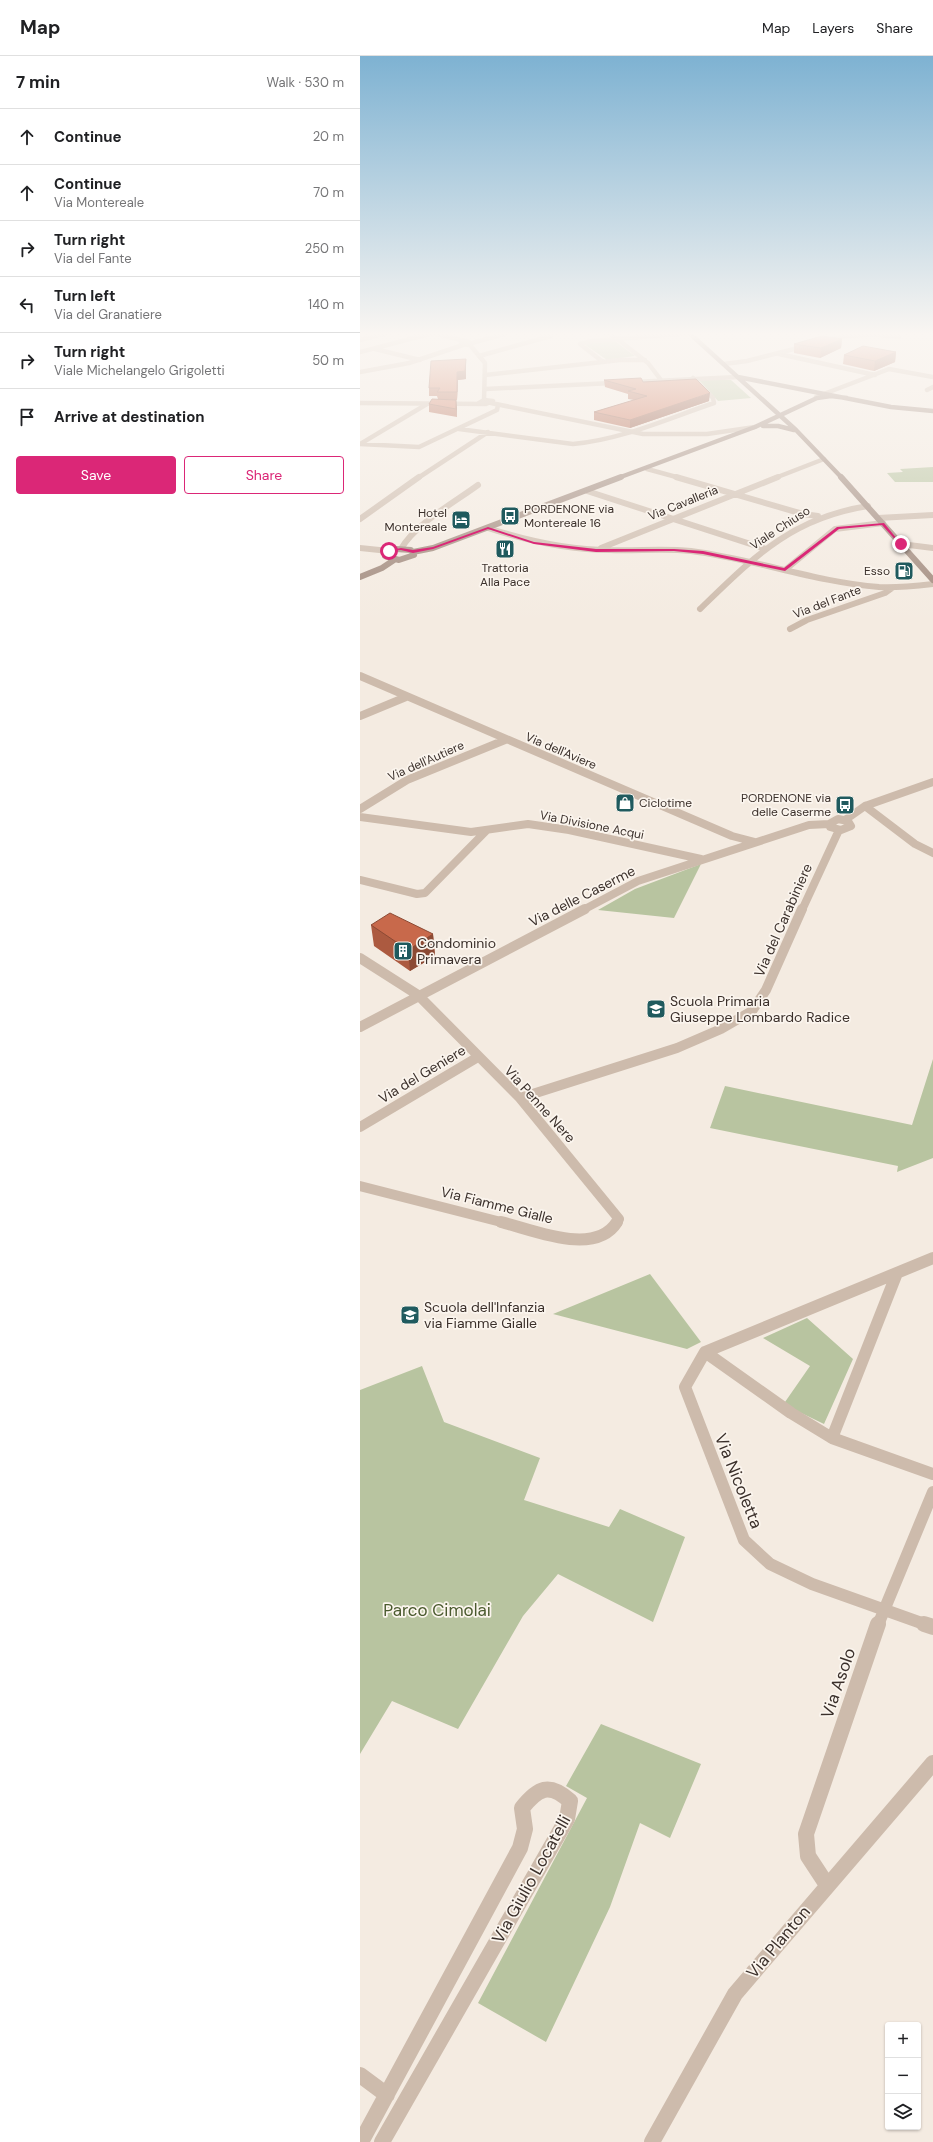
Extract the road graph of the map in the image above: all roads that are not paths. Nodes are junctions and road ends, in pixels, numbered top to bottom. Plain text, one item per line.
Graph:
1 (386, 428) edge
2 (610, 428) edge
3 (638, 428) edge
4 (746, 428) edge
5 (752, 428) edge
6 (789, 428) edge
7 (459, 429) joint
8 (796, 430) joint
9 (488, 432) junction
10 (627, 432) junction
11 (717, 433) junction
12 (707, 434) junction
13 (731, 437) junction
14 (724, 439) junction
15 (360, 444) edge
16 (824, 459) junction
17 (647, 469) junction
18 (478, 485) dead end
19 (587, 491) junction
20 (734, 495) junction
21 (868, 506) junction
22 (933, 515) edge
23 (819, 516) junction
24 (878, 518) junction
25 (360, 519) edge
26 (672, 520) junction
27 (883, 524) junction
28 (488, 528) junction
29 (901, 544) junction
30 (360, 548) edge
31 (933, 548) edge
32 (401, 549) junction
33 (766, 549) junction
34 (596, 550) junction
35 (389, 551) junction
36 (413, 552) junction
37 (394, 560) junction
38 (749, 563) junction
39 (785, 570) junction
40 (360, 577) edge
41 (933, 580) edge
42 (933, 584) edge
43 (894, 587) junction
44 (700, 609) dead end
45 (790, 629) dead end
46 (360, 676) edge
47 (406, 697) junction
48 (360, 716) edge
49 (505, 740) junction
50 (933, 782) edge
51 (865, 806) junction
52 (360, 810) edge
53 (360, 816) edge
54 (845, 820) junction
55 (829, 824) junction
56 (839, 830) junction
57 (486, 831) junction
58 (755, 842) junction
59 (933, 853) edge
60 (701, 859) junction
61 (360, 880) edge
62 (360, 958) edge
63 (418, 995) junction
64 (360, 1027) edge
65 (478, 1058) junction
66 (520, 1098) junction
67 (360, 1127) edge
68 (360, 1186) edge
69 (619, 1219) joint
70 (933, 1258) edge
71 (897, 1273) junction
72 (704, 1352) junction
73 (832, 1438) junction
74 (933, 1474) edge
75 (933, 1492) edge
76 (883, 1610) junction
77 (933, 1627) edge
78 (933, 1762) edge
79 (827, 1885) junction
80 (360, 2075) edge
81 (387, 2095) junction
82 (361, 2142) edge
83 (382, 2142) edge
84 (652, 2142) edge

1 - 15 street
2 - 10 street
3 - 10 street
4 - 11 street
5 - 13 main road
6 - 8 main road
7 - 9 street
7 - 15 street
8 - 16 main road
9 - 10 street
9 - 25 street
10 - 12 street
11 - 12 street
11 - 13 street
12 - 14 street
13 - 14 main road
14 - 17 main road
16 - 20 street, Via Cavalleria
16 - 21 main road
17 - 19 main road
17 - 20 street
18 - 32 street
19 - 26 street
19 - 28 main road
20 - 23 street
20 - 26 street, Via Cavalleria
21 - 23 street, Viale Chiuso
21 - 24 main road
22 - 24 street
23 - 33 street, Viale Chiuso
24 - 27 main road
26 - 33 street
26 - 34 street, Via Cavalleria
27 - 29 main road
27 - 39 street
28 - 34 street, Via del Fante
28 - 36 main road
29 - 31 street
29 - 41 main road
30 - 35 street
32 - 35 main road
32 - 36 main road
33 - 38 street, Viale Chiuso
34 - 38 street, Via del Fante
35 - 37 main road
36 - 37 main road
37 - 40 main road
38 - 39 street, Via del Fante
38 - 44 street, Viale Chiuso
39 - 43 street, Via del Fante
42 - 43 street, Via del Fante
43 - 45 street, Via del Fante
46 - 47 street, Via dell'Aviere
47 - 48 street
47 - 49 street, Via dell'Aviere
49 - 52 street, Via dell'Autiere
49 - 58 street, Via dell'Aviere
50 - 51 street, Via delle Caserme
51 - 54 street, Via delle Caserme
51 - 59 street
53 - 57 street, Via Divisione Acqui
54 - 55 street, Via delle Caserme
54 - 56 street
55 - 56 street
55 - 58 street, Via delle Caserme
56 - 66 street, Via del Carabiniere
57 - 60 street, Via Divisione Acqui
57 - 61 street
58 - 60 street, Via delle Caserme
60 - 63 street, Via delle Caserme
62 - 63 street, Via Penne Nere
63 - 64 street, Via delle Caserme
63 - 65 street, Via Penne Nere
65 - 66 street, Via Penne Nere
65 - 67 street, Via del Geniere
66 - 69 street, Via Penne Nere
68 - 69 street, Via Fiamme Gialle
70 - 71 street
71 - 72 street
71 - 73 street
72 - 73 street
72 - 76 street, Via Nicoletta
73 - 74 street
75 - 76 street, Via Asolo
76 - 77 street, Via Nicoletta
76 - 79 street, Via Asolo
78 - 79 street, Via Planton
79 - 84 street, Via Planton
80 - 81 street
81 - 82 street, Via Giulio Locatelli
81 - 83 street, Via Giulio Locatelli

